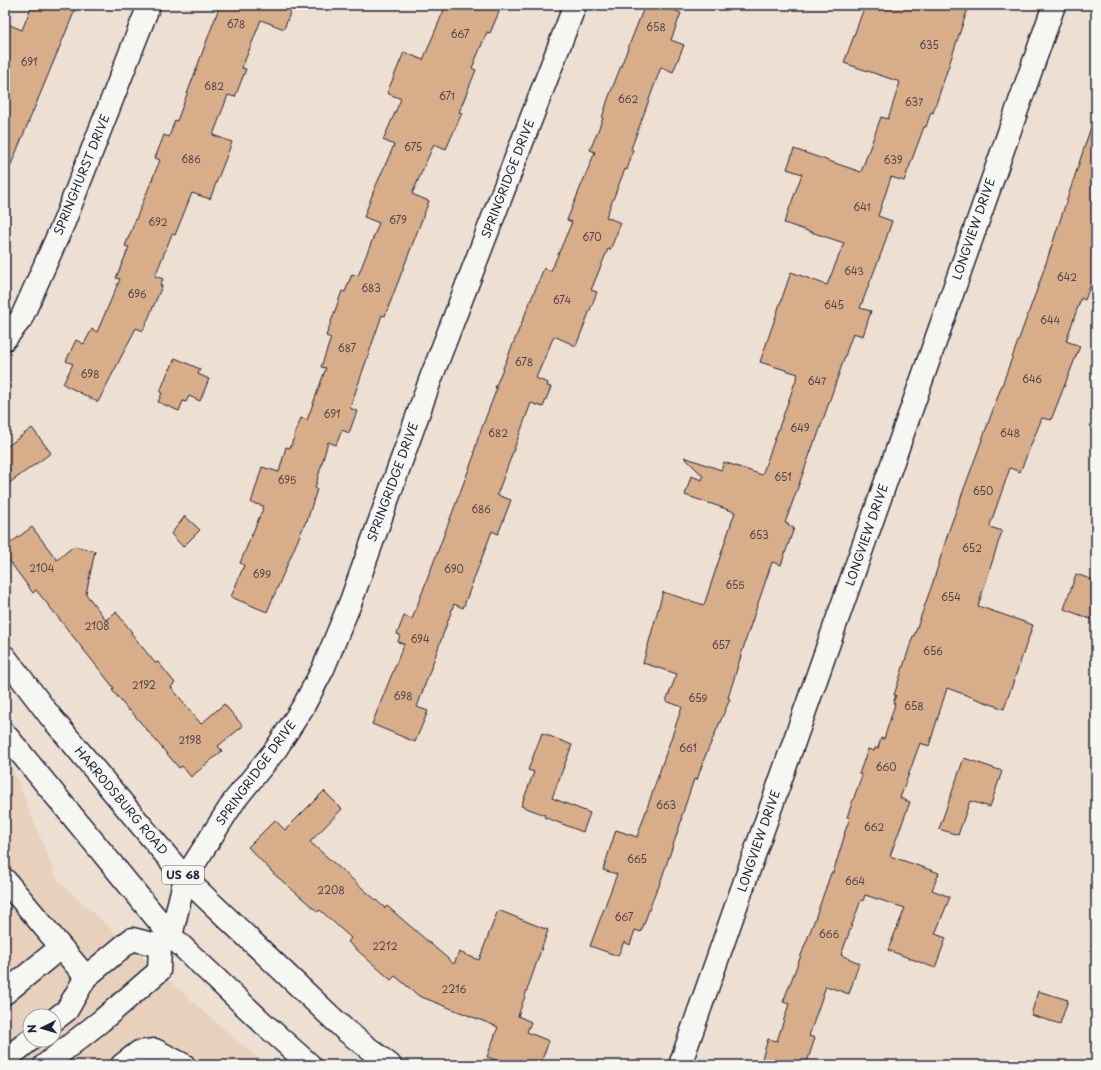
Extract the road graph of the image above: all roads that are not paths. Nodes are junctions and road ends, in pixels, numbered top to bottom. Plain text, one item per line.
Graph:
1 (149, 5) edge
2 (575, 5) edge
3 (1054, 5) edge
4 (5, 340) edge
5 (5, 657) edge
6 (5, 734) edge
7 (185, 878) junction
8 (5, 880) edge
9 (165, 941) junction
10 (61, 947) junction
11 (86, 977) junction
12 (5, 993) edge
13 (62, 1014) edge
14 (22, 1046) edge
15 (5, 1060) edge
16 (45, 1065) edge
17 (122, 1065) edge
18 (184, 1065) edge
19 (310, 1065) edge
20 (390, 1065) edge
21 (680, 1065) edge

1 - 4 street, SPRINGHURST DRIVE
2 - 7 street, SPRINGRIDGE DRIVE
3 - 21 street, LONGVIEW DRIVE
5 - 7 street, HARRODSBURG ROAD / US 68
6 - 9 street
7 - 9 street, SPRINGRIDGE DRIVE
7 - 20 street, HARRODSBURG ROAD / US 68
8 - 10 street
9 - 11 street
9 - 16 street, SPRINGRIDGE DRIVE
9 - 19 street
10 - 11 street
10 - 12 street
11 - 13 street
14 - 15 street
17 - 18 street

